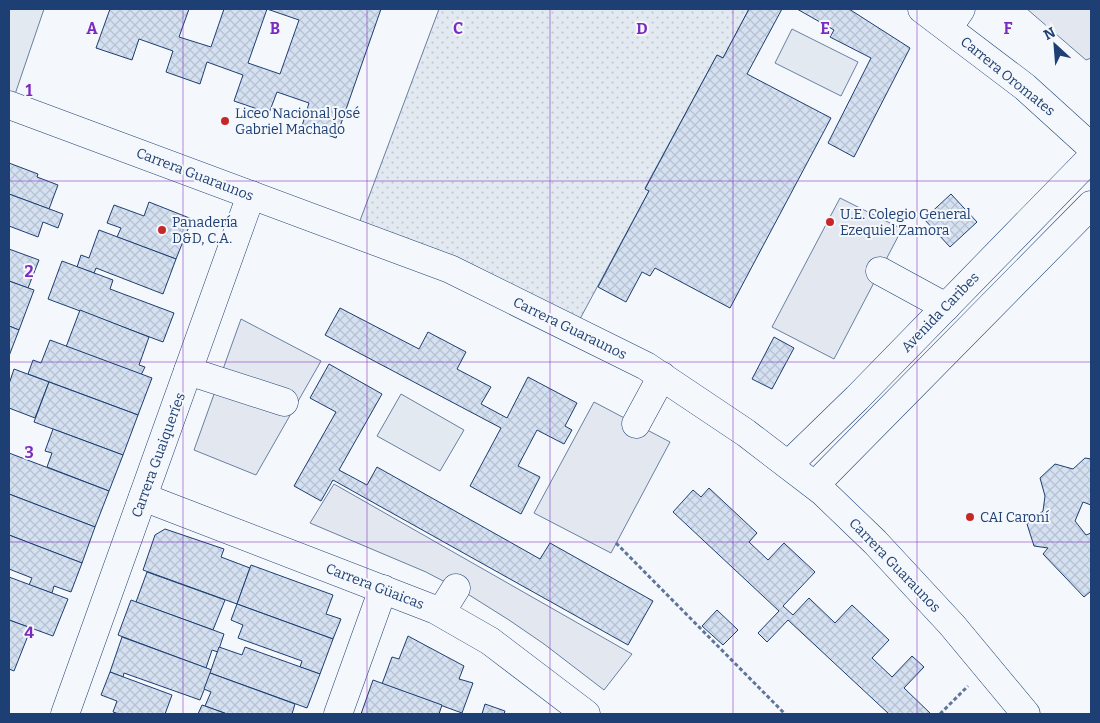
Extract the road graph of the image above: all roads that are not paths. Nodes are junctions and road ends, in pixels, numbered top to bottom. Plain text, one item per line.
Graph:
1 (922, 9) edge
2 (954, 18) edge
3 (9, 105) edge
4 (1091, 147) edge
5 (1091, 158) edge
6 (251, 195) junction
7 (1091, 205) edge
8 (880, 271) dead end
9 (946, 307) junction
10 (188, 371) junction
11 (662, 376) junction
12 (284, 402) dead end
13 (636, 424) dead end
14 (788, 465) junction
15 (815, 485) junction
16 (143, 497) junction
17 (456, 588) dead end
18 (383, 589) junction
19 (441, 612) junction
20 (65, 714) edge
21 (338, 714) edge
22 (586, 714) edge
23 (1026, 714) edge

1 - 2 street, Carrera Oromates
2 - 4 street, Carrera Oromates
3 - 6 street, Carrera Guaraunos
5 - 9 street, Avenida Caribes
6 - 10 street, Carrera Guaiqueríes
6 - 11 street, Carrera Guaraunos
7 - 15 street
8 - 9 street
9 - 14 street, Avenida Caribes
10 - 12 street
10 - 16 street, Carrera Guaiqueríes
11 - 13 street
11 - 14 street, Carrera Guaraunos
14 - 15 street, Carrera Guaraunos
15 - 23 street, Carrera Guaraunos
16 - 18 street, Carrera Güaicas
16 - 20 street, Carrera Guaiqueríes
17 - 19 street
18 - 19 street, Carrera Güaicas
18 - 21 street
19 - 22 street, Carrera Güaicas

